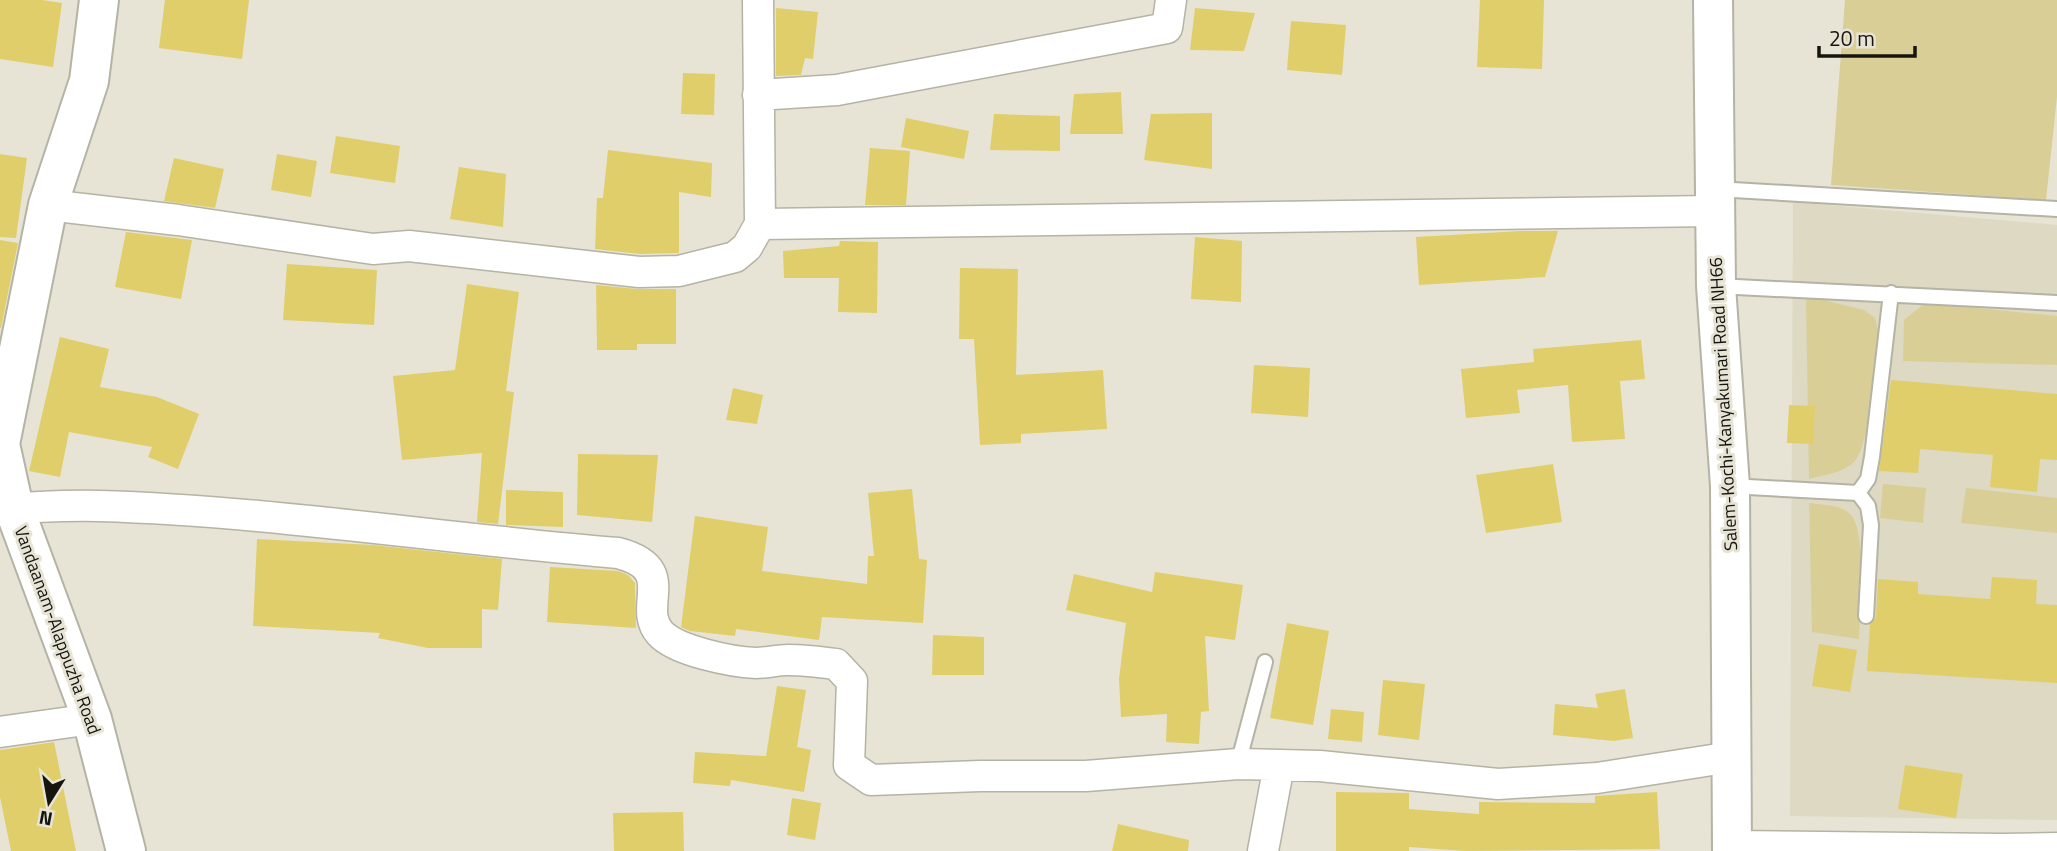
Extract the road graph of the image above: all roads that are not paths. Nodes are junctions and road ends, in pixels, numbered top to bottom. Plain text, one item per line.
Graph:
1 (99, 0) edge
2 (758, 0) edge
3 (1171, 0) edge
4 (1713, 0) edge
5 (758, 94) junction
6 (1715, 200) junction
7 (48, 205) junction
8 (2057, 208) edge
9 (760, 225) junction
10 (1716, 286) junction
11 (1891, 293) junction
12 (2057, 303) edge
13 (1730, 486) junction
14 (1858, 493) junction
15 (7, 507) edge
16 (1866, 616) dead end
17 (1265, 662) dead end
18 (92, 719) junction
19 (0, 732) edge
20 (1731, 757) junction
21 (1238, 764) junction
22 (1279, 765) junction
23 (1732, 848) edge
24 (2057, 848) edge
25 (126, 851) edge
26 (1263, 851) edge

1 - 7 main road, Vandaanam-Alappuzha Road
2 - 5 street
3 - 5 street
4 - 6 main road, Salem-Kochi-Kanyakumari Road NH66
5 - 9 street
6 - 8 lane
6 - 9 street
6 - 10 main road, Salem-Kochi-Kanyakumari Road NH66
7 - 9 street
7 - 15 main road, Vandaanam-Alappuzha Road
10 - 11 lane
10 - 13 main road, Salem-Kochi-Kanyakumari Road NH66
11 - 12 lane
11 - 14 lane
13 - 14 lane
13 - 20 main road, Salem-Kochi-Kanyakumari Road NH66
14 - 16 lane
15 - 18 main road, Vandaanam-Alappuzha Road
15 - 21 street
17 - 21 lane
18 - 19 street
18 - 25 main road, Vandaanam-Alappuzha Road
20 - 22 street
20 - 23 main road, Salem-Kochi-Kanyakumari Road NH66
21 - 22 street
22 - 26 street
23 - 24 street

